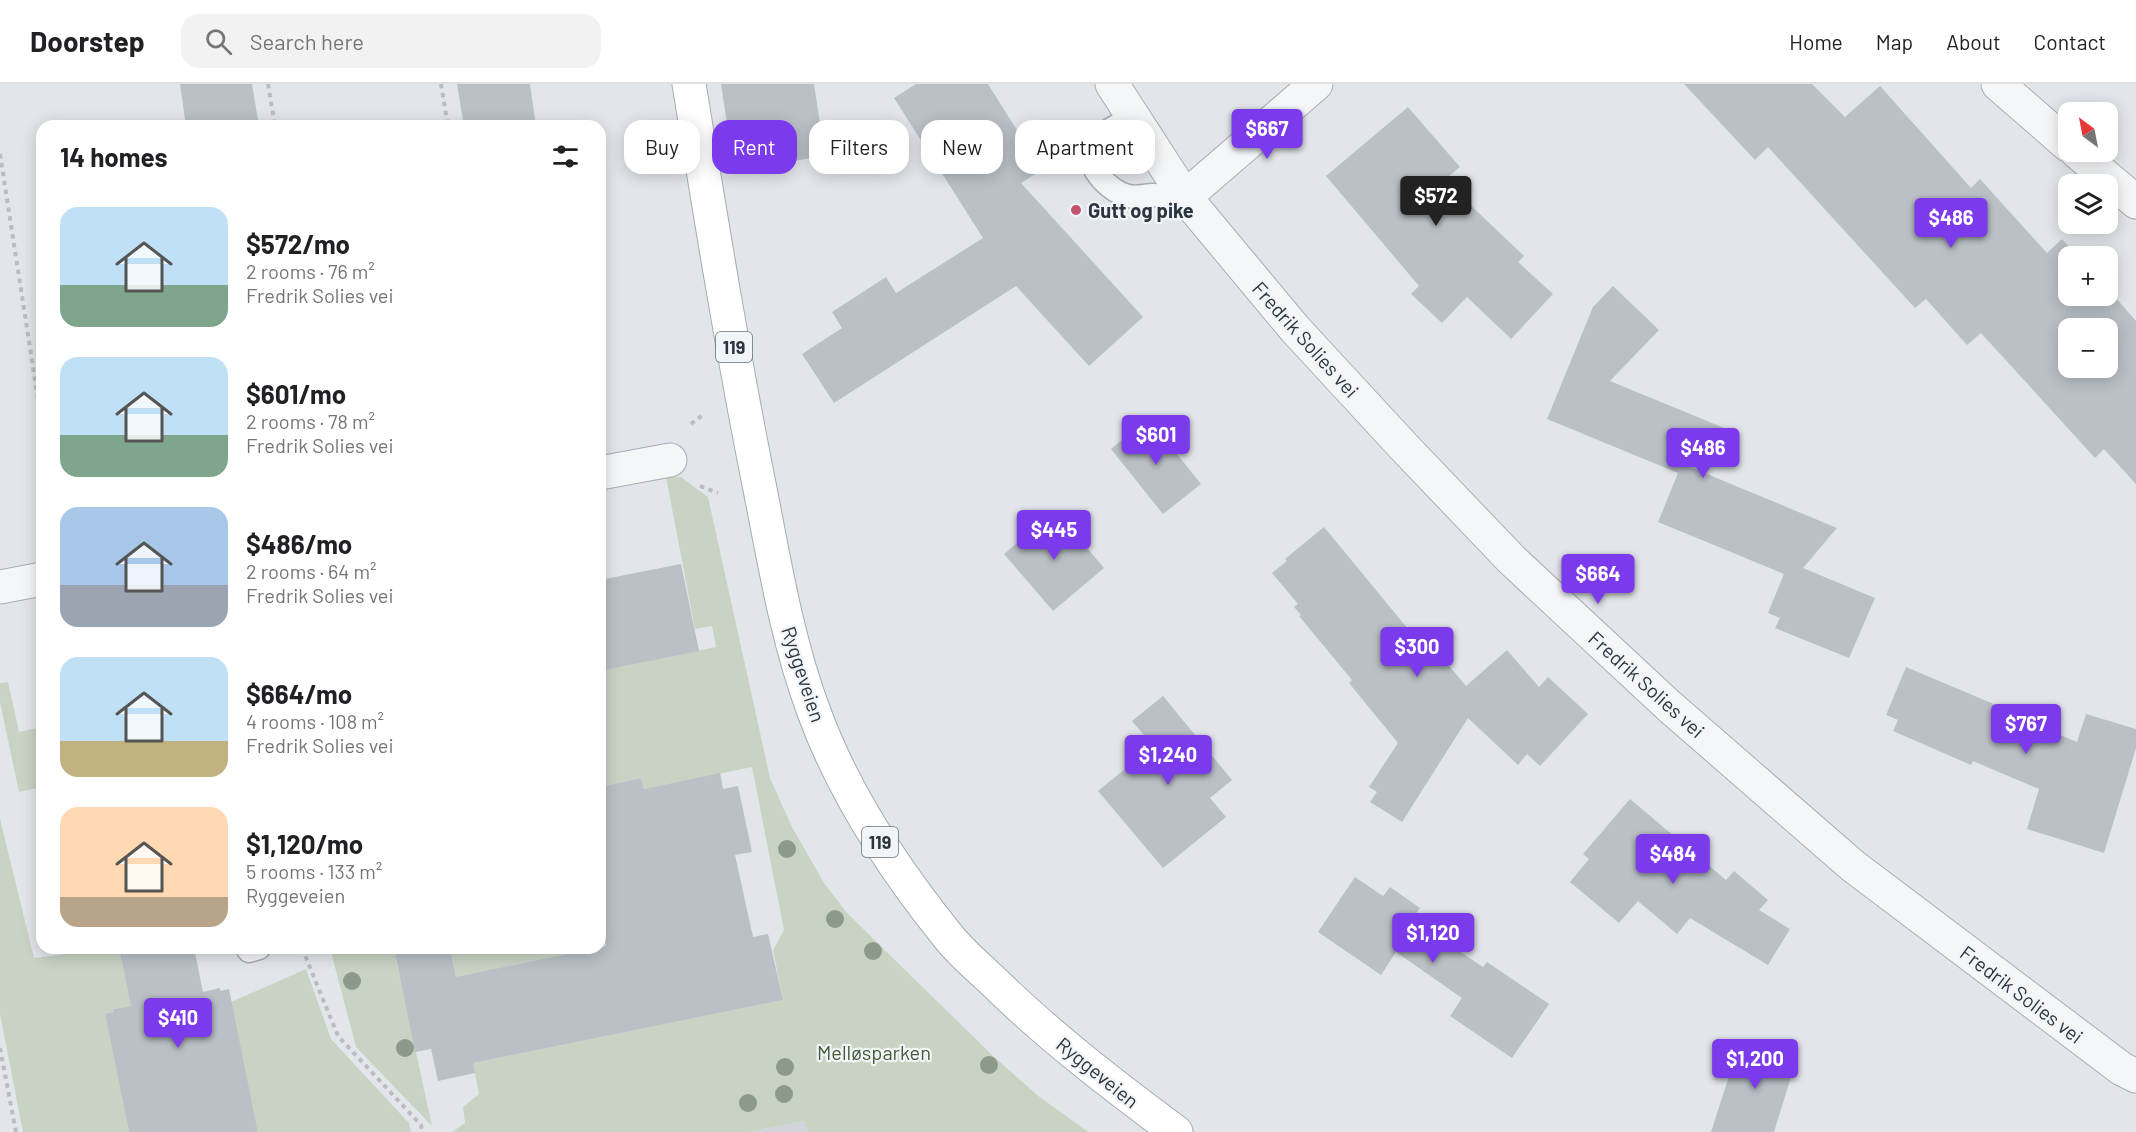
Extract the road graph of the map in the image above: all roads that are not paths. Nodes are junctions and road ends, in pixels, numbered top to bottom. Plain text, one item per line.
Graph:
1 (689, 84) edge
2 (1112, 84) edge
3 (1316, 84) edge
4 (1998, 84) edge
5 (1133, 117) junction
6 (2058, 135) edge
7 (2089, 162) edge
8 (1185, 197) junction
9 (2136, 202) edge
10 (670, 460) dead end
11 (606, 472) edge
12 (36, 580) edge
13 (0, 587) edge
14 (2136, 1076) edge
15 (1176, 1132) edge

1 - 15 main road, Ryggeveien / 119
2 - 5 street, Fredrik Solies vei
3 - 8 street
4 - 6 street
5 - 8 street, Fredrik Solies vei
5 - 8 lane
7 - 9 street
8 - 14 street, Fredrik Solies vei
10 - 11 street
12 - 13 street

